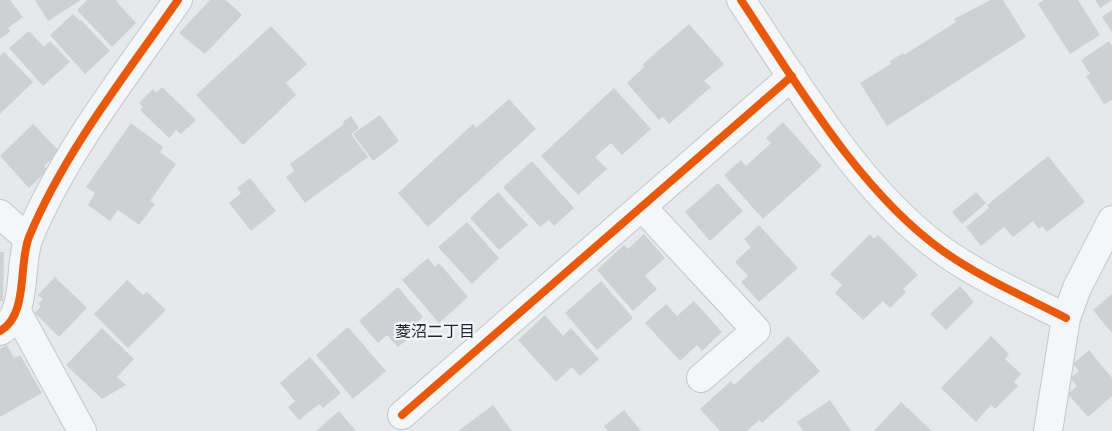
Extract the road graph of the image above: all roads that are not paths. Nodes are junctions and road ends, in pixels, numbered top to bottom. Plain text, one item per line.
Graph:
1 (178, 0) edge
2 (741, 0) edge
3 (792, 76) junction
4 (642, 207) junction
5 (0, 214) edge
6 (1112, 220) edge
7 (28, 239) junction
8 (1105, 250) edge
9 (1066, 318) junction
10 (8, 321) edge
11 (701, 378) dead end
12 (402, 415) dead end
13 (82, 431) edge
14 (1048, 431) edge

1 - 7 street
2 - 3 street
3 - 4 street
3 - 9 street
4 - 11 street
4 - 12 street
5 - 7 street
6 - 8 street
7 - 10 street
8 - 9 street
9 - 14 street
10 - 13 street

